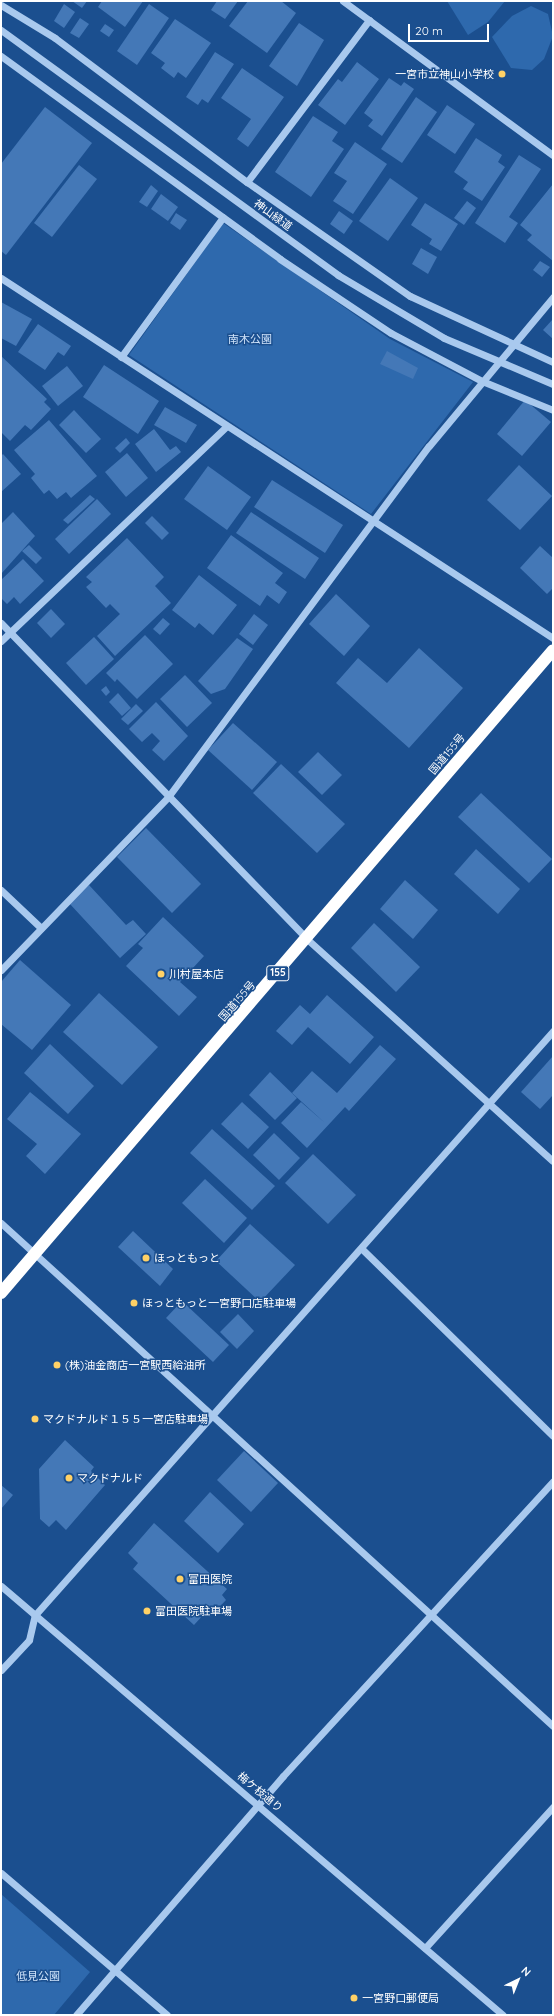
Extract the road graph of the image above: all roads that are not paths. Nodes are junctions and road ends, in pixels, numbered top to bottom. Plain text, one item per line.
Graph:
1 (343, 1) edge
2 (1, 5) edge
3 (369, 20) junction
4 (1, 30) edge
5 (1, 56) edge
6 (553, 155) edge
7 (247, 182) junction
8 (223, 216) junction
9 (1, 278) edge
10 (553, 297) edge
11 (514, 343) junction
12 (121, 357) junction
13 (553, 362) edge
14 (482, 381) junction
15 (553, 384) edge
16 (553, 410) edge
17 (226, 428) junction
18 (373, 522) junction
19 (1, 623) edge
20 (10, 632) junction
21 (553, 638) edge
22 (1, 641) edge
23 (553, 650) edge
24 (168, 797) junction
25 (1, 890) edge
26 (42, 928) junction
27 (308, 939) junction
28 (1, 970) edge
29 (553, 1031) edge
30 (490, 1104) junction
31 (553, 1161) edge
32 (1, 1223) edge
33 (362, 1249) junction
34 (36, 1253) junction
35 (1, 1293) edge
36 (210, 1414) junction
37 (553, 1436) edge
38 (553, 1481) edge
39 (1, 1586) edge
40 (432, 1614) junction
41 (35, 1615) junction
42 (1, 1670) edge
43 (553, 1726) edge
44 (258, 1805) junction
45 (553, 1807) edge
46 (1, 1873) edge
47 (425, 1948) junction
48 (114, 1970) junction
49 (76, 2015) edge
50 (167, 2015) edge
51 (503, 2015) edge

1 - 3 street
2 - 7 street
3 - 6 street
3 - 7 street
4 - 15 street, 神山緑道
5 - 8 street
7 - 11 street
8 - 12 street
8 - 14 street
9 - 12 street
10 - 11 street
11 - 13 street
11 - 14 street
12 - 17 street
14 - 16 street
14 - 18 street
17 - 18 street
17 - 20 street
18 - 21 street
18 - 24 street
19 - 20 street
20 - 22 street
20 - 24 street
23 - 27 highway, 国道155号 / 155
24 - 26 street
24 - 27 street
25 - 26 street
26 - 28 street
27 - 30 street
27 - 34 highway, 国道155号 / 155
29 - 30 street
30 - 31 street
30 - 33 street
32 - 34 street
33 - 36 street
33 - 37 street
34 - 35 highway, 国道155号 / 155
34 - 36 street
36 - 40 street
36 - 41 street
38 - 40 street
39 - 41 street, 梅ケ枝通り
40 - 43 street
40 - 44 street
41 - 42 street
41 - 44 street, 梅ケ枝通り
44 - 47 street, 梅ケ枝通り
44 - 48 street
45 - 47 street
46 - 48 street
47 - 51 street, 梅ケ枝通り
48 - 49 street
48 - 50 street

